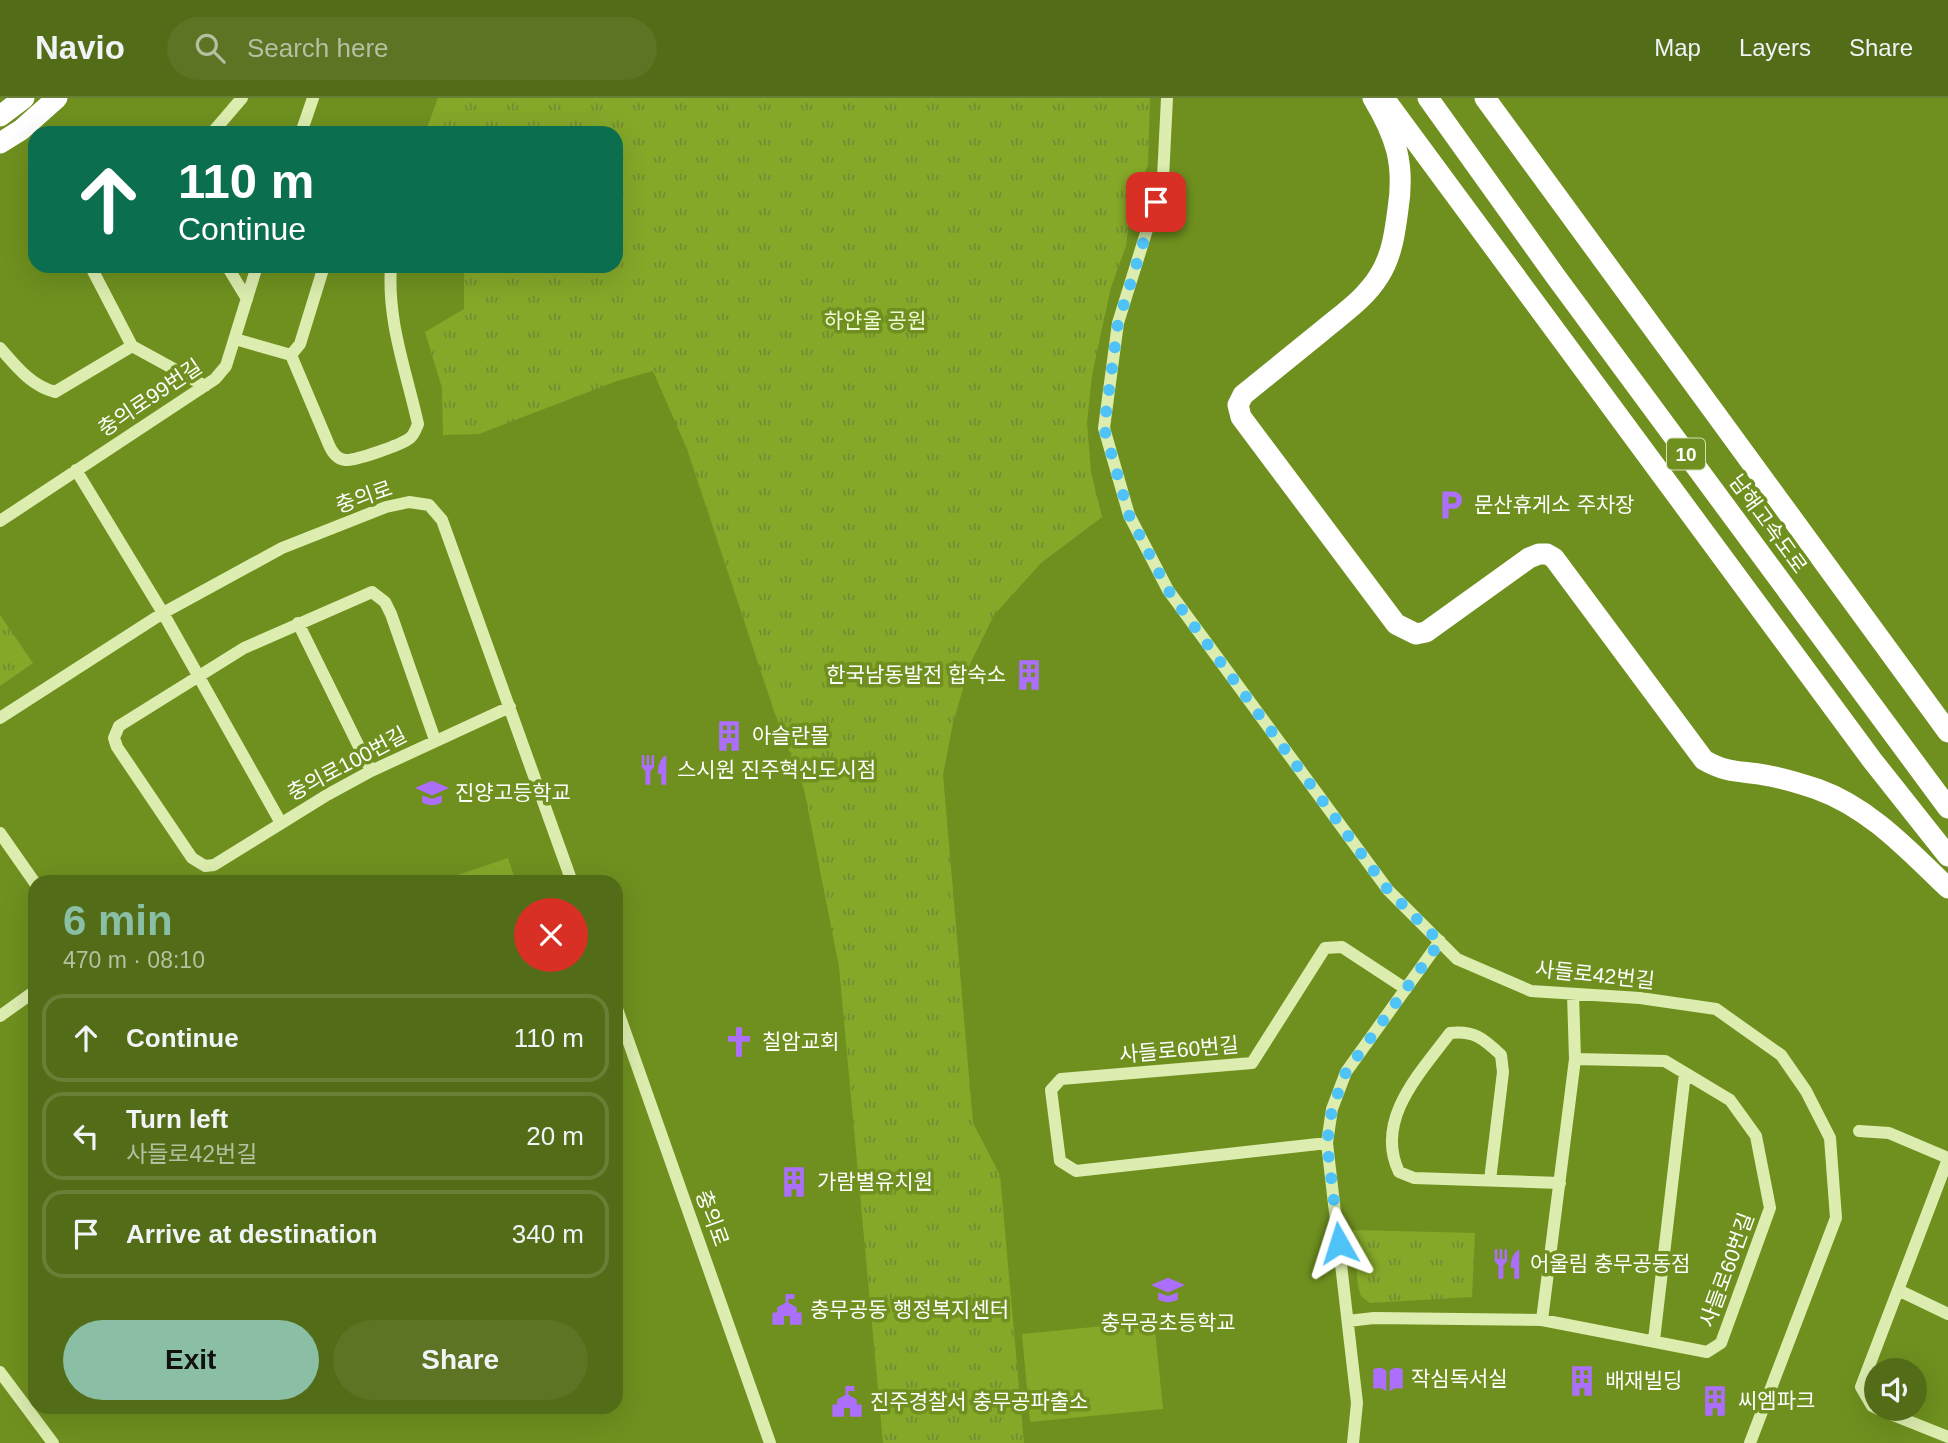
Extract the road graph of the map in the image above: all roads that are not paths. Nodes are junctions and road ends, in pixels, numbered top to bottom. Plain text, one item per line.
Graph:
1 (24, 98) edge
2 (57, 98) edge
3 (242, 98) edge
4 (313, 98) edge
5 (1167, 98) edge
6 (1373, 98) edge
7 (1384, 98) edge
8 (1428, 98) edge
9 (1485, 98) edge
10 (0, 116) edge
11 (218, 126) edge
12 (303, 126) edge
13 (0, 143) edge
14 (94, 273) edge
15 (231, 273) edge
16 (255, 273) edge
17 (322, 273) edge
18 (391, 273) edge
19 (247, 299) junction
20 (235, 339) junction
21 (132, 346) junction
22 (0, 348) edge
23 (290, 355) junction
24 (205, 386) junction
25 (76, 470) junction
26 (0, 520) edge
27 (163, 613) junction
28 (298, 623) junction
29 (198, 675) junction
30 (510, 706) junction
31 (0, 718) edge
32 (1948, 732) edge
33 (435, 740) junction
34 (371, 771) junction
35 (1948, 808) edge
36 (281, 822) junction
37 (0, 833) edge
38 (1948, 856) edge
39 (29, 875) edge
40 (570, 875) edge
41 (1948, 888) edge
42 (1440, 942) junction
43 (1406, 989) junction
44 (1573, 994) junction
45 (28, 996) edge
46 (0, 1016) edge
47 (623, 1026) edge
48 (1576, 1059) junction
49 (1685, 1073) junction
50 (1859, 1130) dead end
51 (1327, 1143) junction
52 (1948, 1158) edge
53 (1490, 1180) junction
54 (1560, 1183) junction
55 (1898, 1290) junction
56 (1948, 1314) edge
57 (1542, 1320) junction
58 (1349, 1321) junction
59 (1654, 1340) junction
60 (1872, 1358) edge
61 (0, 1372) edge
62 (28, 1410) edge
63 (31, 1414) edge
64 (1909, 1421) edge
65 (1948, 1437) edge
66 (53, 1443) edge
67 (770, 1443) edge
68 (1353, 1443) edge
69 (1750, 1443) edge

1 - 10 highway
2 - 13 highway
3 - 11 street
4 - 12 street
5 - 42 street, 사들로42번길
6 - 41 highway
7 - 38 highway
8 - 35 highway, 남해고속도로 / 10
9 - 32 highway, 남해고속도로 / 10
14 - 21 street
15 - 19 street
16 - 19 street, 충의로99번길
17 - 23 street
18 - 23 street
19 - 20 street, 충의로99번길
20 - 23 street
20 - 24 street, 충의로99번길
21 - 22 street
21 - 24 street
24 - 25 street, 충의로99번길
25 - 26 street, 충의로99번길
25 - 27 street
27 - 29 street, 충의로100번길
27 - 30 street, 충의로
27 - 31 street, 충의로
28 - 29 street
28 - 33 street
28 - 34 street
29 - 36 street, 충의로100번길
29 - 36 street
30 - 33 street, 충의로100번길
30 - 40 street, 충의로
33 - 34 street, 충의로100번길
34 - 36 street, 충의로100번길
37 - 39 street
42 - 43 street
42 - 44 street, 사들로42번길
43 - 51 street
43 - 51 street, 사들로60번길
44 - 48 street
44 - 69 street, 사들로42번길
45 - 46 street
47 - 67 street, 충의로
48 - 49 street, 사들로60번길
48 - 54 street
49 - 59 street
49 - 59 street, 사들로60번길
50 - 52 street
51 - 58 street
52 - 55 street
53 - 53 street
53 - 54 street
54 - 57 street
55 - 56 street
55 - 60 street
57 - 58 street
57 - 59 street, 사들로60번길
58 - 68 street
61 - 62 street
63 - 66 street
64 - 65 street

